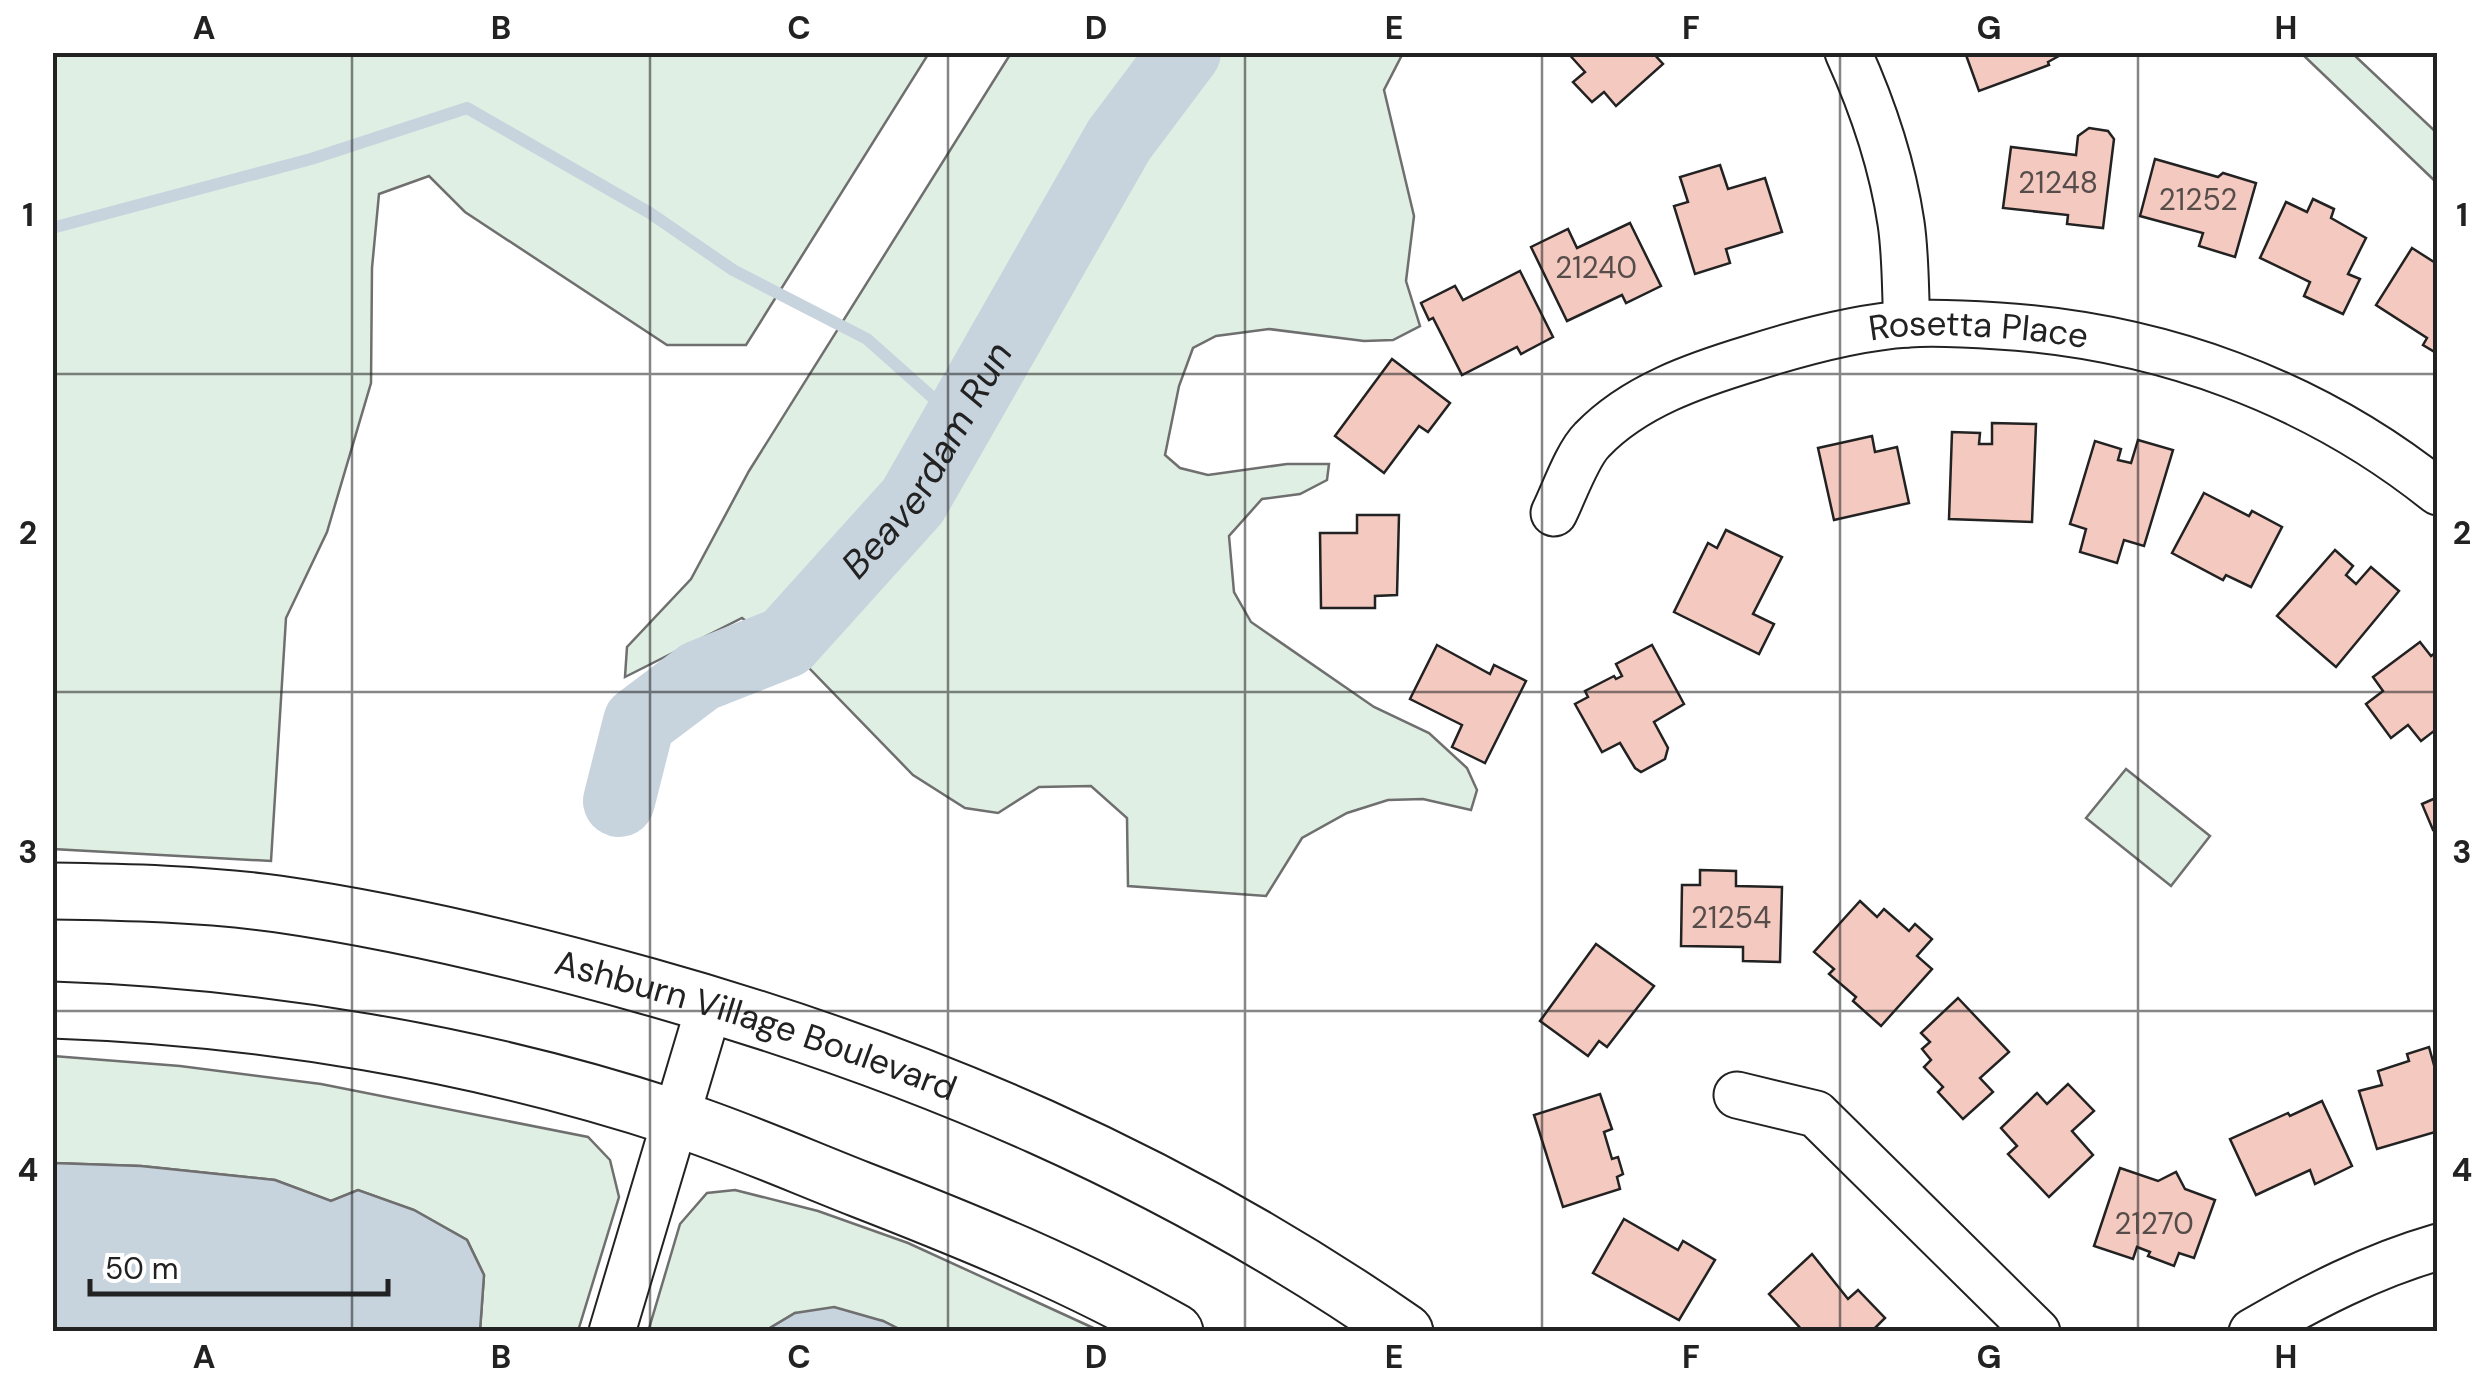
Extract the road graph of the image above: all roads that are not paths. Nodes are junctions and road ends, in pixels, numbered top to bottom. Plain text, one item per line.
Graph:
1 (1848, 52) edge
2 (1907, 324) junction
3 (2438, 492) edge
4 (1554, 514) dead end
5 (52, 891) edge
6 (710, 1004) junction
7 (52, 1010) edge
8 (1737, 1095) dead end
9 (677, 1118) junction
10 (2438, 1246) edge
11 (612, 1332) edge
12 (1175, 1332) edge
13 (1405, 1332) edge
14 (2037, 1332) edge
15 (2252, 1332) edge

1 - 2 street
2 - 3 street, Rosetta Place
2 - 4 street, Rosetta Place
5 - 6 main road, Ashburn Village Boulevard
6 - 9 street
6 - 13 main road, Ashburn Village Boulevard
7 - 9 main road
8 - 14 street
9 - 11 street
9 - 12 main road
10 - 15 street

